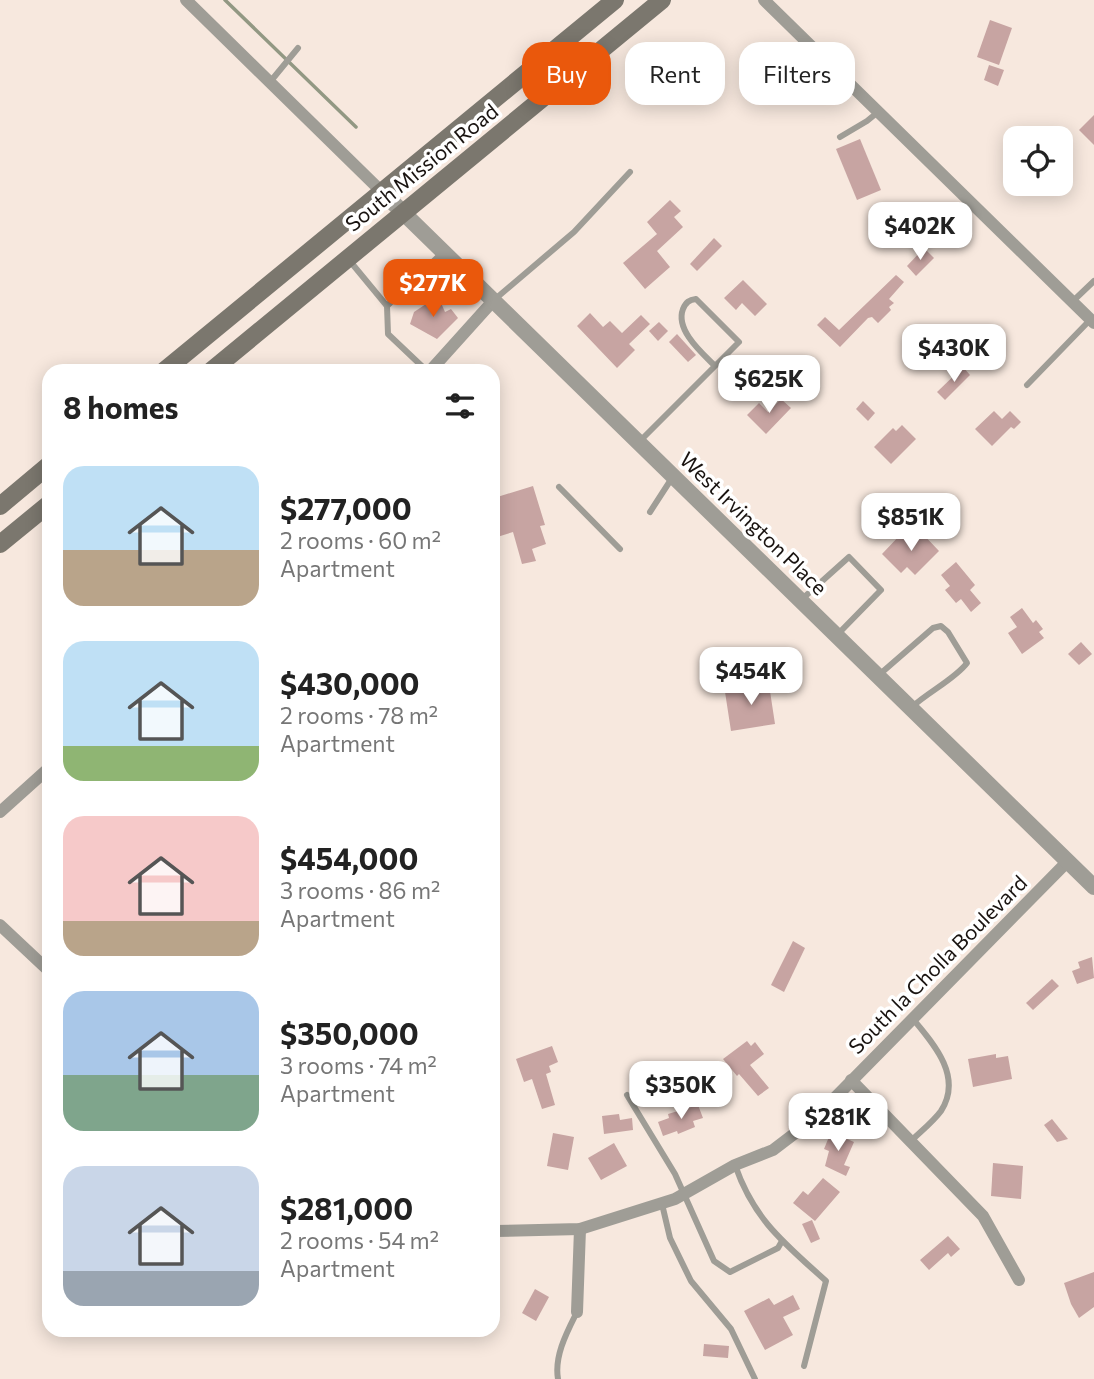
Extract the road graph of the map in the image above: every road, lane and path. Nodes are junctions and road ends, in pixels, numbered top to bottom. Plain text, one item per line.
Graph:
1 (186, 0) edge
2 (615, 0) edge
3 (662, 0) edge
4 (764, 0) edge
5 (299, 48) dead end
6 (270, 82) junction
7 (878, 112) junction
8 (840, 136) dead end
9 (630, 172) dead end
10 (382, 192) junction
11 (403, 213) junction
12 (443, 252) junction
13 (348, 258) junction
14 (1094, 281) edge
15 (494, 301) junction
16 (1073, 302) junction
17 (387, 306) junction
18 (1092, 321) edge
19 (173, 364) edge
20 (219, 364) edge
21 (421, 364) edge
22 (436, 364) edge
23 (715, 366) junction
24 (1027, 385) dead end
25 (638, 442) junction
26 (42, 476) edge
27 (674, 477) junction
28 (559, 487) dead end
29 (0, 506) edge
30 (42, 510) edge
31 (650, 512) dead end
32 (0, 544) edge
33 (620, 549) dead end
34 (801, 601) junction
35 (837, 636) junction
36 (878, 676) junction
37 (911, 708) junction
38 (42, 774) edge
39 (0, 813) edge
40 (1069, 861) junction
41 (1094, 887) edge
42 (0, 925) edge
43 (42, 964) edge
44 (912, 1018) junction
45 (851, 1080) junction
46 (627, 1095) dead end
47 (910, 1142) junction
48 (736, 1165) junction
49 (685, 1193) junction
50 (662, 1203) junction
51 (580, 1229) junction
52 (500, 1231) edge
53 (782, 1241) junction
54 (1019, 1280) dead end
55 (577, 1312) joint
56 (804, 1366) dead end
57 (558, 1379) edge
58 (755, 1379) edge

1 - 6 street
2 - 10 main road, South Mission Road
3 - 11 main road, South Mission Road
4 - 7 street
5 - 6 lane
6 - 10 street
7 - 8 lane
7 - 16 street
9 - 15 lane
10 - 11 street, West Irvington Place
10 - 19 main road, South Mission Road
11 - 12 street, West Irvington Place
11 - 13 main road, South Mission Road
12 - 15 street, West Irvington Place
12 - 17 lane
13 - 17 lane
13 - 20 main road, South Mission Road
14 - 16 lane
15 - 22 street
15 - 25 street, West Irvington Place
16 - 18 street
17 - 21 lane
18 - 24 lane
23 - 23 lane
23 - 25 lane
25 - 27 street, West Irvington Place
26 - 29 main road
27 - 31 lane
27 - 34 street, West Irvington Place
28 - 33 lane
30 - 32 main road
34 - 35 street, West Irvington Place
34 - 35 lane
35 - 36 street, West Irvington Place
36 - 37 street, West Irvington Place
36 - 37 lane
37 - 40 street, West Irvington Place
38 - 39 street
40 - 41 street, West Irvington Place
40 - 44 street, South la Cholla Boulevard
42 - 43 street
44 - 45 street, South la Cholla Boulevard
44 - 47 lane
45 - 47 street
45 - 48 street, South la Cholla Boulevard
46 - 49 lane
47 - 54 street
48 - 49 street, South la Cholla Boulevard
48 - 53 lane
49 - 50 street, South la Cholla Boulevard
49 - 53 lane
50 - 51 street, South la Cholla Boulevard
50 - 58 lane
51 - 52 street, South la Cholla Boulevard
51 - 55 street
53 - 56 lane
55 - 57 lane

